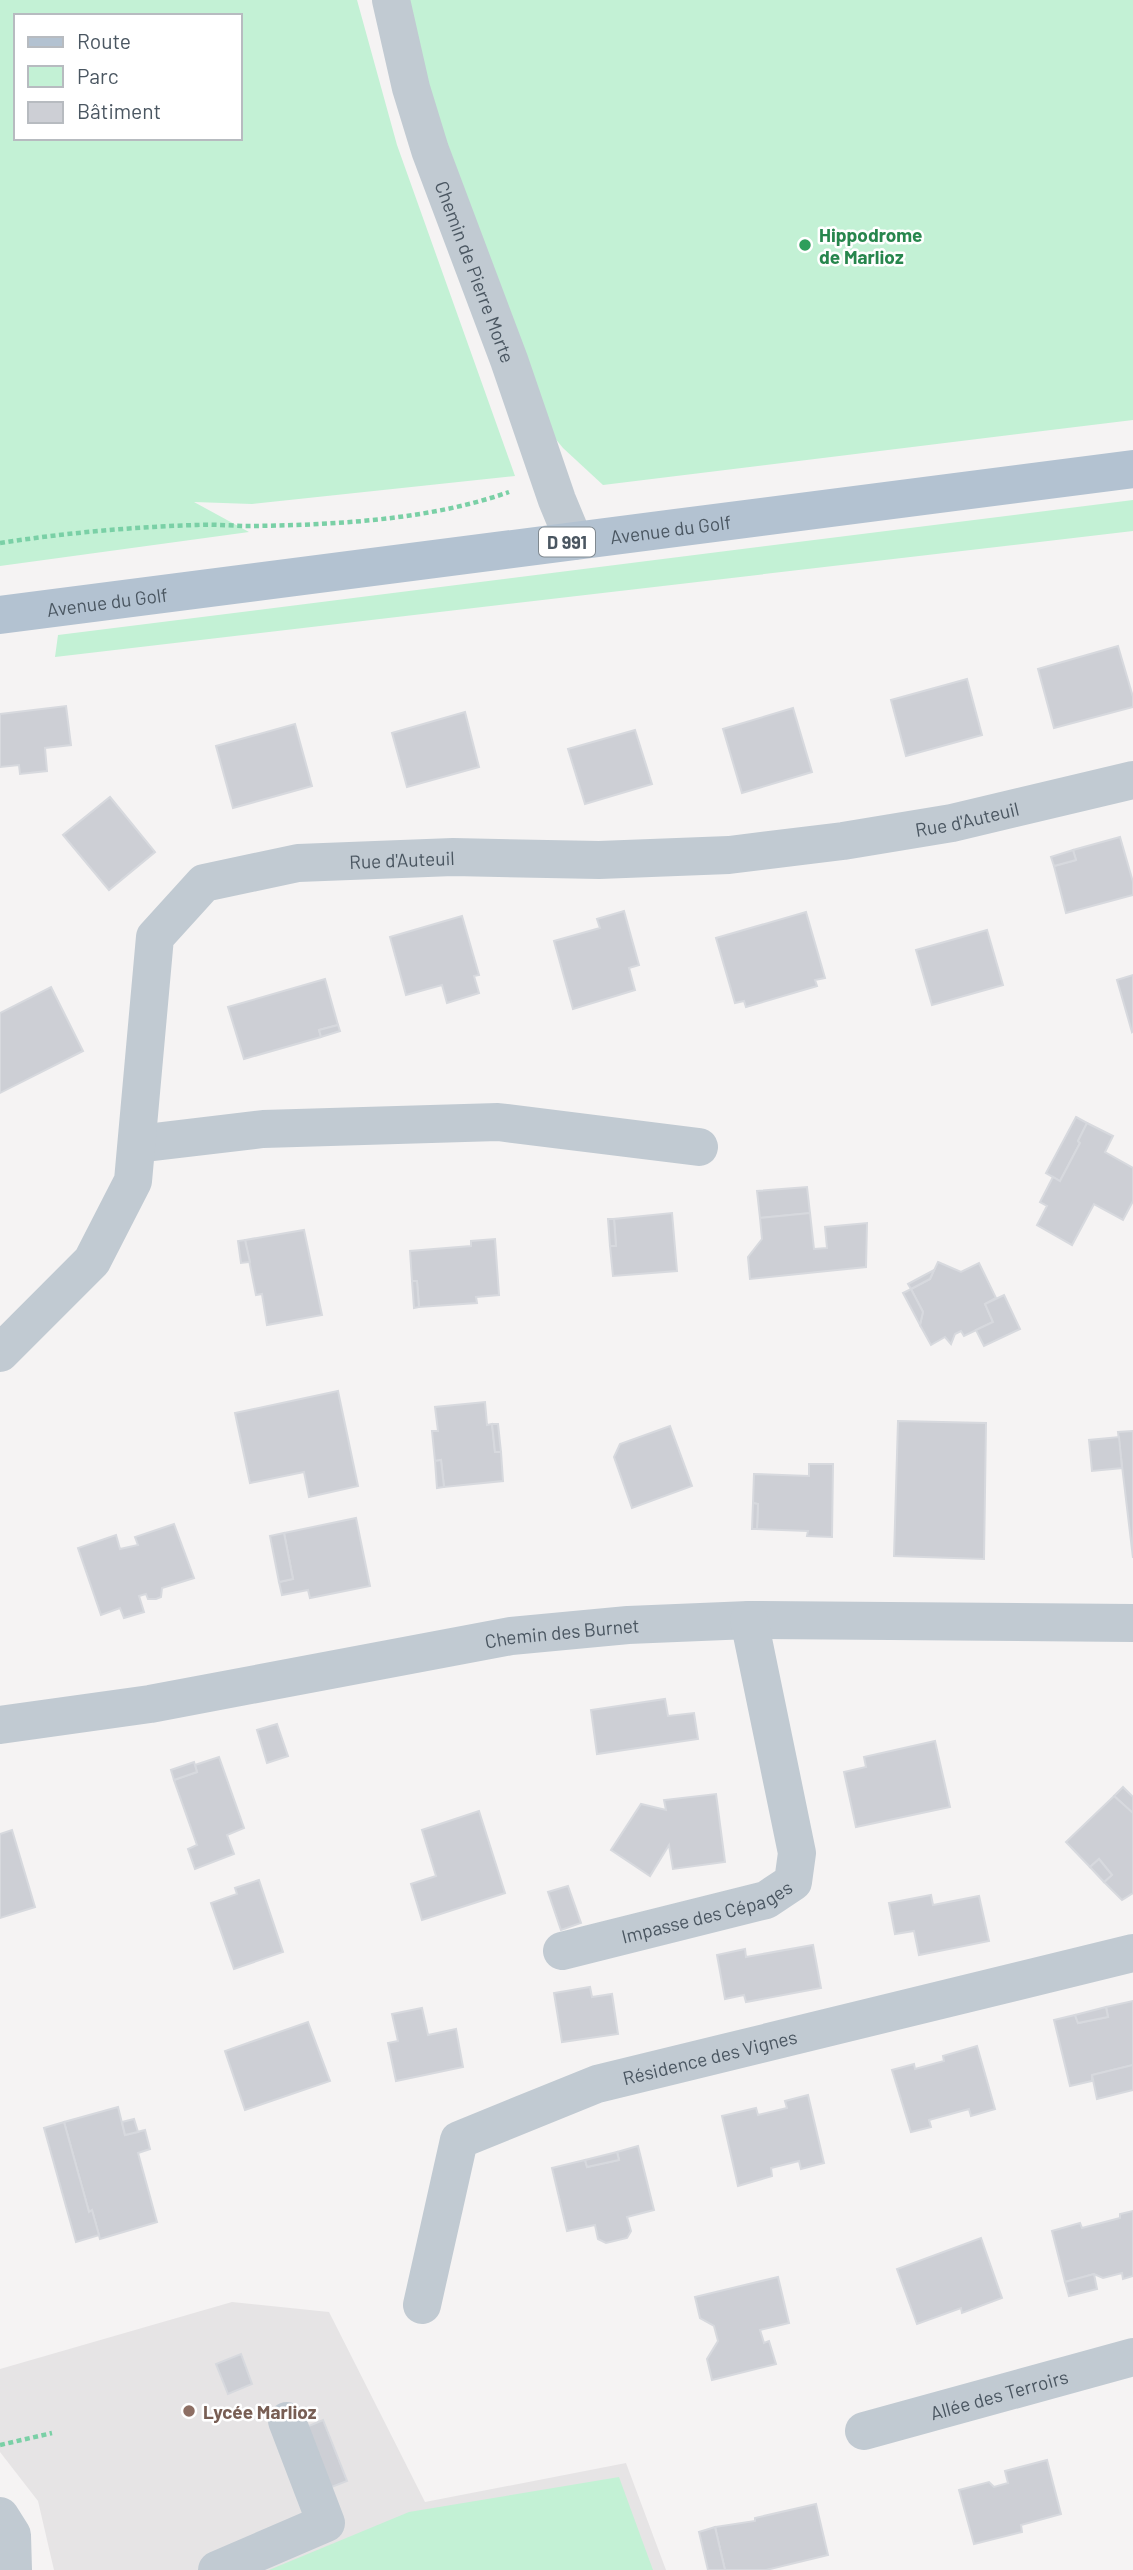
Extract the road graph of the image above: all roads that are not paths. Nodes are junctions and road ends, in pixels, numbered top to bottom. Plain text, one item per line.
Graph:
1 (391, 0) edge
2 (1133, 469) edge
3 (574, 541) junction
4 (0, 615) edge
5 (1133, 780) edge
6 (137, 1144) junction
7 (699, 1147) dead end
8 (0, 1353) edge
9 (749, 1620) junction
10 (1133, 1623) edge
11 (0, 1725) edge
12 (562, 1951) dead end
13 (1133, 1953) edge
14 (422, 2305) dead end
15 (1133, 2357) edge
16 (287, 2421) dead end
17 (864, 2431) dead end
18 (0, 2516) edge
19 (13, 2570) edge
20 (217, 2570) edge

1 - 3 street, Chemin de Pierre Morte
2 - 3 main road, Avenue du Golf / D 991
3 - 4 main road, Avenue du Golf / D 991
5 - 6 street, Rue d'Auteuil
6 - 7 street
6 - 8 street, Rue d'Auteuil
9 - 10 street, Chemin des Burnet
9 - 11 street, Chemin des Burnet
9 - 12 street, Impasse des Cépages
13 - 14 street, Résidence des Vignes
15 - 17 street, Allée des Terroirs
16 - 20 street
18 - 19 street

